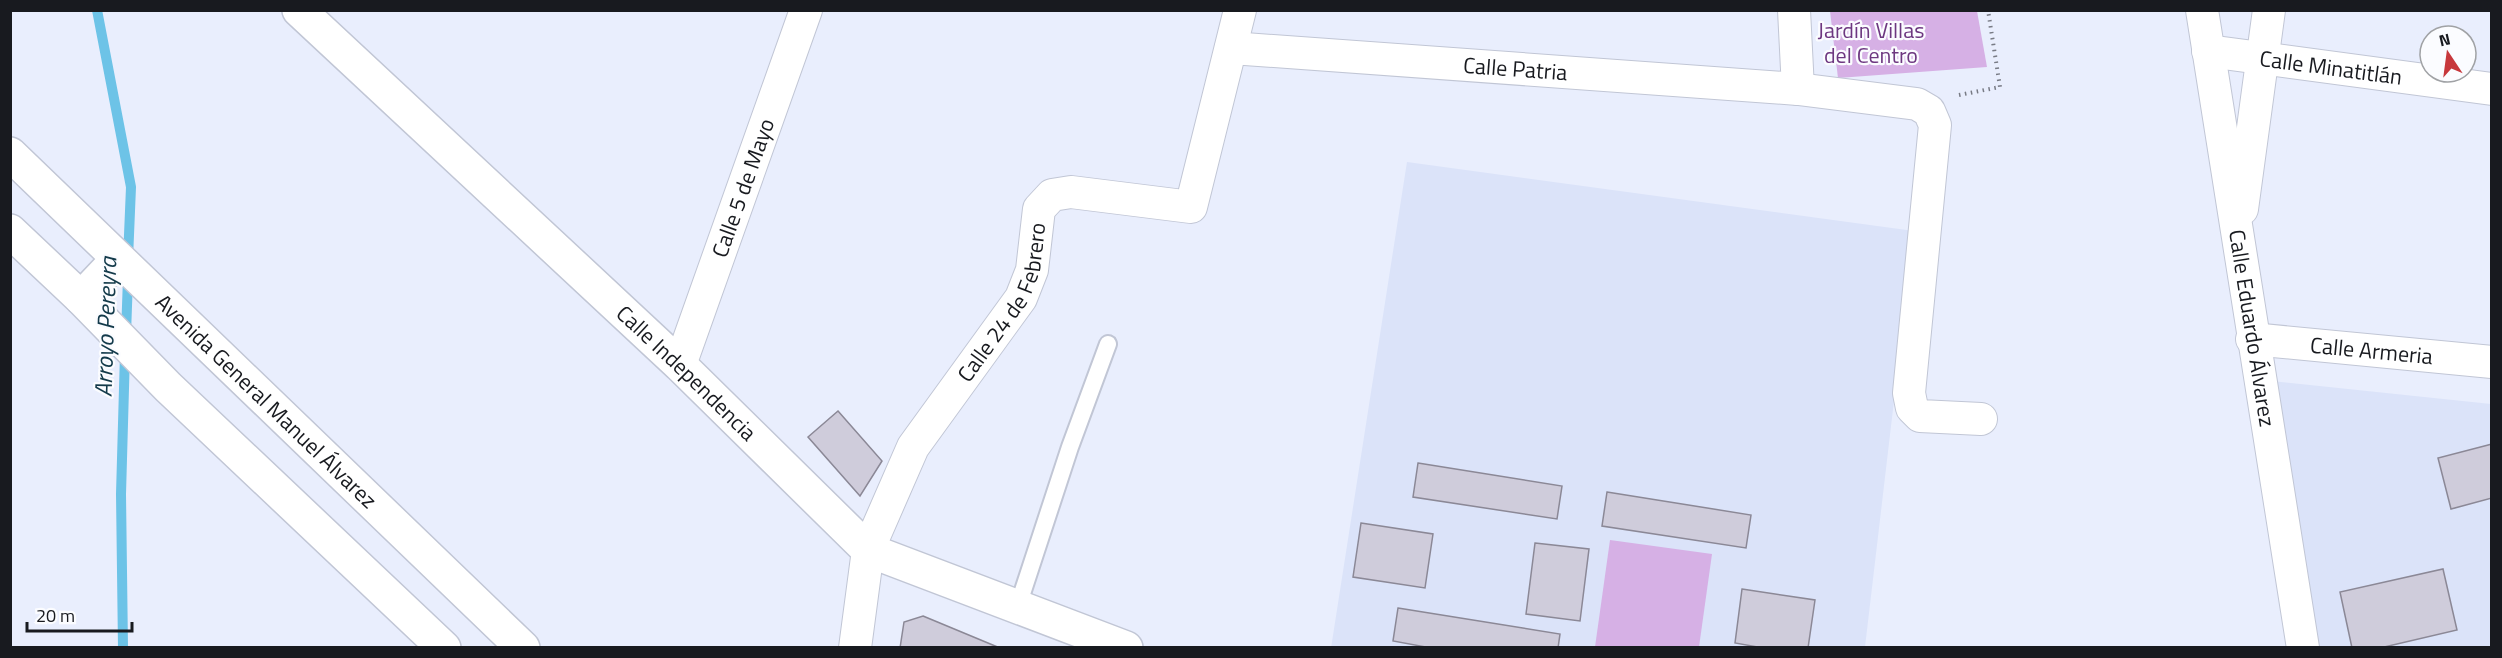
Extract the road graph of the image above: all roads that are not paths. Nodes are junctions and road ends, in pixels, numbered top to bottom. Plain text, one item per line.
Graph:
1 (299, 10) edge
2 (806, 10) edge
3 (1240, 10) edge
4 (1794, 10) edge
5 (2202, 10) edge
6 (2268, 10) edge
7 (1231, 48) junction
8 (2208, 51) junction
9 (2262, 58) junction
10 (1798, 89) junction
11 (2492, 89) edge
12 (10, 154) edge
13 (10, 231) edge
14 (2238, 244) junction
15 (112, 252) junction
16 (81, 298) junction
17 (2252, 339) junction
18 (1108, 344) dead end
19 (2492, 362) edge
20 (680, 365) junction
21 (1981, 419) dead end
22 (868, 550) junction
23 (1018, 606) junction
24 (444, 648) edge
25 (523, 648) edge
26 (855, 648) edge
27 (1126, 648) edge
28 (2302, 648) edge

1 - 20 main road, Calle Independencia
2 - 20 street, Calle 5 de Mayo
3 - 7 street, Calle 24 de Febrero
4 - 10 street
5 - 8 street, Calle Eduardo Álvarez
6 - 9 street
7 - 10 street, Calle Patria
7 - 22 street, Calle 24 de Febrero
8 - 9 street, Calle Minatitlán
8 - 14 street, Calle Eduardo Álvarez
9 - 11 street, Calle Minatitlán
9 - 14 street
10 - 21 street, Calle Patria
12 - 15 main road, Avenida General Manuel Álvarez
13 - 16 main road
14 - 17 street, Calle Eduardo Álvarez
15 - 16 main road
15 - 25 main road, Avenida General Manuel Álvarez
16 - 24 main road
17 - 19 street, Calle Armeria
17 - 28 street, Calle Eduardo Álvarez
18 - 23 lane
20 - 22 main road, Calle Independencia
22 - 23 main road, Calle Independencia
22 - 26 street
23 - 27 main road, Calle Independencia

